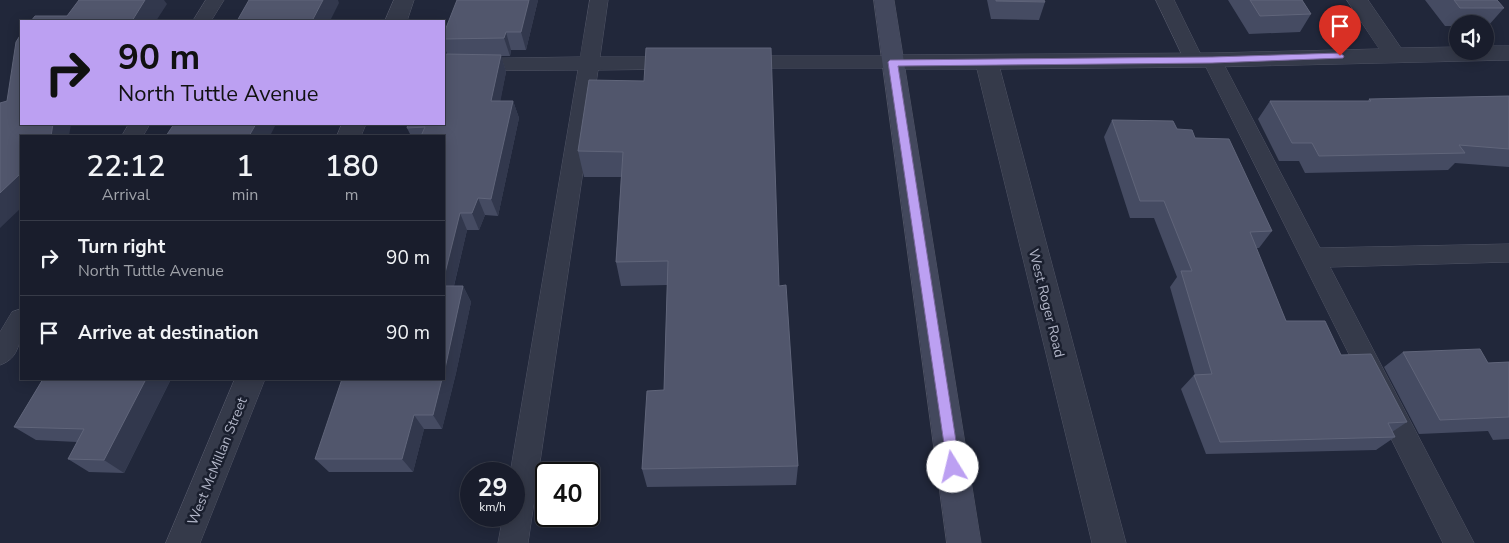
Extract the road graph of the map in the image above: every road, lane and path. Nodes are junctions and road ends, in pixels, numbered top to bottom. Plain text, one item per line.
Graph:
1 (215, 0) edge
2 (404, 0) edge
3 (600, 0) edge
4 (884, 0) edge
5 (1165, 0) edge
6 (1357, 0) edge
7 (203, 20) edge
8 (396, 20) edge
9 (1509, 52) edge
10 (1394, 54) junction
11 (1203, 60) junction
12 (698, 62) edge
13 (718, 62) edge
14 (893, 62) junction
15 (986, 62) junction
16 (589, 63) junction
17 (445, 65) edge
18 (1509, 253) edge
19 (1315, 258) junction
20 (20, 321) edge
21 (0, 354) edge
22 (250, 380) edge
23 (183, 543) edge
24 (513, 543) edge
25 (964, 543) edge
26 (1109, 543) edge
27 (1459, 543) edge

1 - 7 lane
2 - 8 street
3 - 16 lane
4 - 14 street
5 - 11 lane
6 - 10 street
9 - 10 street
10 - 11 street
11 - 15 street
11 - 19 lane
12 - 16 lane
13 - 14 lane
14 - 15 street
14 - 25 street
15 - 26 street, West Roger Road
16 - 17 lane
16 - 24 lane
18 - 19 lane
19 - 27 lane
20 - 21 lane
22 - 23 street, West McMillan Street

